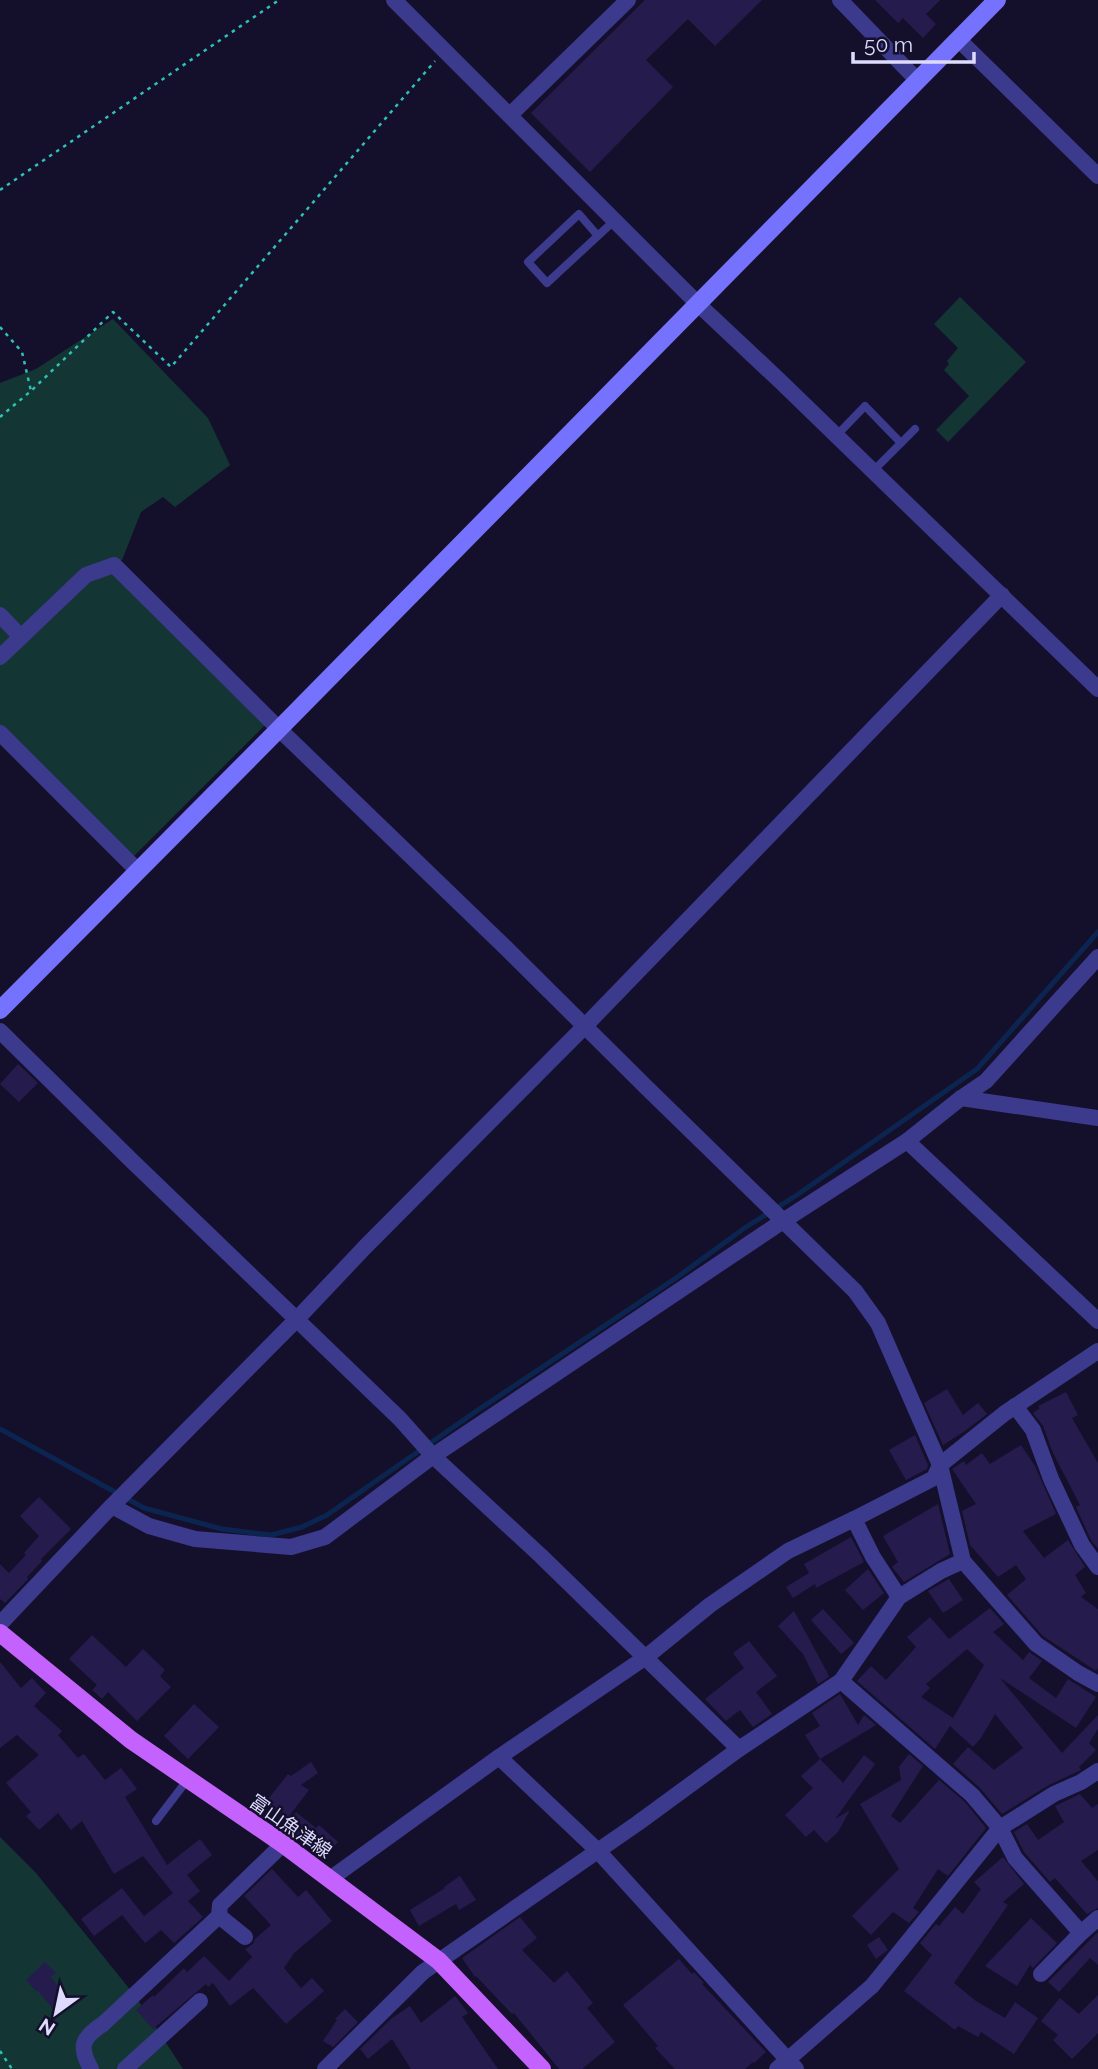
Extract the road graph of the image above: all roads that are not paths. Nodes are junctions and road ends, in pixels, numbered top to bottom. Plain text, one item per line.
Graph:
1 (394, 0) edge
2 (628, 0) edge
3 (840, 0) edge
4 (997, 0) edge
5 (959, 40) junction
6 (918, 81) junction
7 (510, 116) junction
8 (1098, 176) edge
9 (615, 220) junction
10 (598, 236) junction
11 (698, 304) junction
12 (915, 429) dead end
13 (837, 435) junction
14 (901, 443) junction
15 (873, 471) junction
16 (1002, 595) junction
17 (0, 615) edge
18 (21, 637) junction
19 (0, 657) edge
20 (1098, 689) edge
21 (279, 729) junction
22 (0, 733) edge
23 (138, 872) junction
24 (1098, 957) edge
25 (0, 1010) edge
26 (586, 1026) junction
27 (0, 1031) edge
28 (961, 1098) junction
29 (1098, 1118) edge
30 (907, 1141) junction
31 (783, 1221) junction
32 (296, 1320) junction
33 (1098, 1321) edge
34 (1098, 1350) edge
35 (1015, 1406) junction
36 (433, 1456) junction
37 (940, 1465) junction
38 (112, 1506) junction
39 (854, 1519) junction
40 (963, 1561) junction
41 (1098, 1567) edge
42 (899, 1597) junction
43 (0, 1624) edge
44 (0, 1633) edge
45 (646, 1657) junction
46 (841, 1681) junction
47 (1098, 1684) edge
48 (739, 1749) junction
49 (499, 1758) junction
50 (1098, 1771) edge
51 (188, 1779) junction
52 (156, 1821) dead end
53 (1000, 1828) junction
54 (283, 1844) junction
55 (598, 1851) junction
56 (330, 1880) junction
57 (219, 1916) junction
58 (1098, 1919) edge
59 (1081, 1933) junction
60 (245, 1937) dead end
61 (439, 1961) junction
62 (1041, 1974) dead end
63 (200, 2001) dead end
64 (787, 2066) edge
65 (91, 2069) edge
66 (125, 2069) edge
67 (325, 2069) edge
68 (542, 2069) edge

1 - 7 street
2 - 7 street
3 - 6 street
4 - 5 street
5 - 6 street
5 - 8 street
6 - 11 street
7 - 9 street
9 - 10 lane
9 - 11 street
10 - 10 lane
11 - 13 street
11 - 21 street
12 - 14 lane
13 - 14 lane
13 - 15 street
14 - 15 lane
15 - 16 street
16 - 20 street
16 - 26 street
17 - 18 street
18 - 19 street
18 - 21 street
21 - 23 street
21 - 26 street
22 - 23 street
23 - 25 street
24 - 28 street
26 - 31 street
26 - 32 street
27 - 32 street
28 - 29 street
28 - 30 street
30 - 31 street
30 - 33 street
31 - 36 street
31 - 37 street
32 - 36 street
32 - 38 street
34 - 35 street
35 - 37 street
35 - 41 street
36 - 38 street
36 - 45 street
37 - 39 street
37 - 40 street
38 - 43 street
39 - 42 street
39 - 45 street
40 - 42 street
40 - 47 street
42 - 46 street
44 - 51 main road, 富山魚津線
45 - 48 street
45 - 49 street
46 - 48 street
46 - 53 street
48 - 55 street
49 - 55 street
49 - 56 street
50 - 53 street
51 - 52 lane
51 - 54 main road, 富山魚津線
53 - 59 street
53 - 64 street
54 - 56 main road, 富山魚津線
54 - 57 street
55 - 61 street
55 - 64 street
56 - 61 main road, 富山魚津線
57 - 60 street
57 - 65 street
58 - 59 street
59 - 62 street
61 - 67 street
61 - 68 main road, 富山魚津線
63 - 66 street

